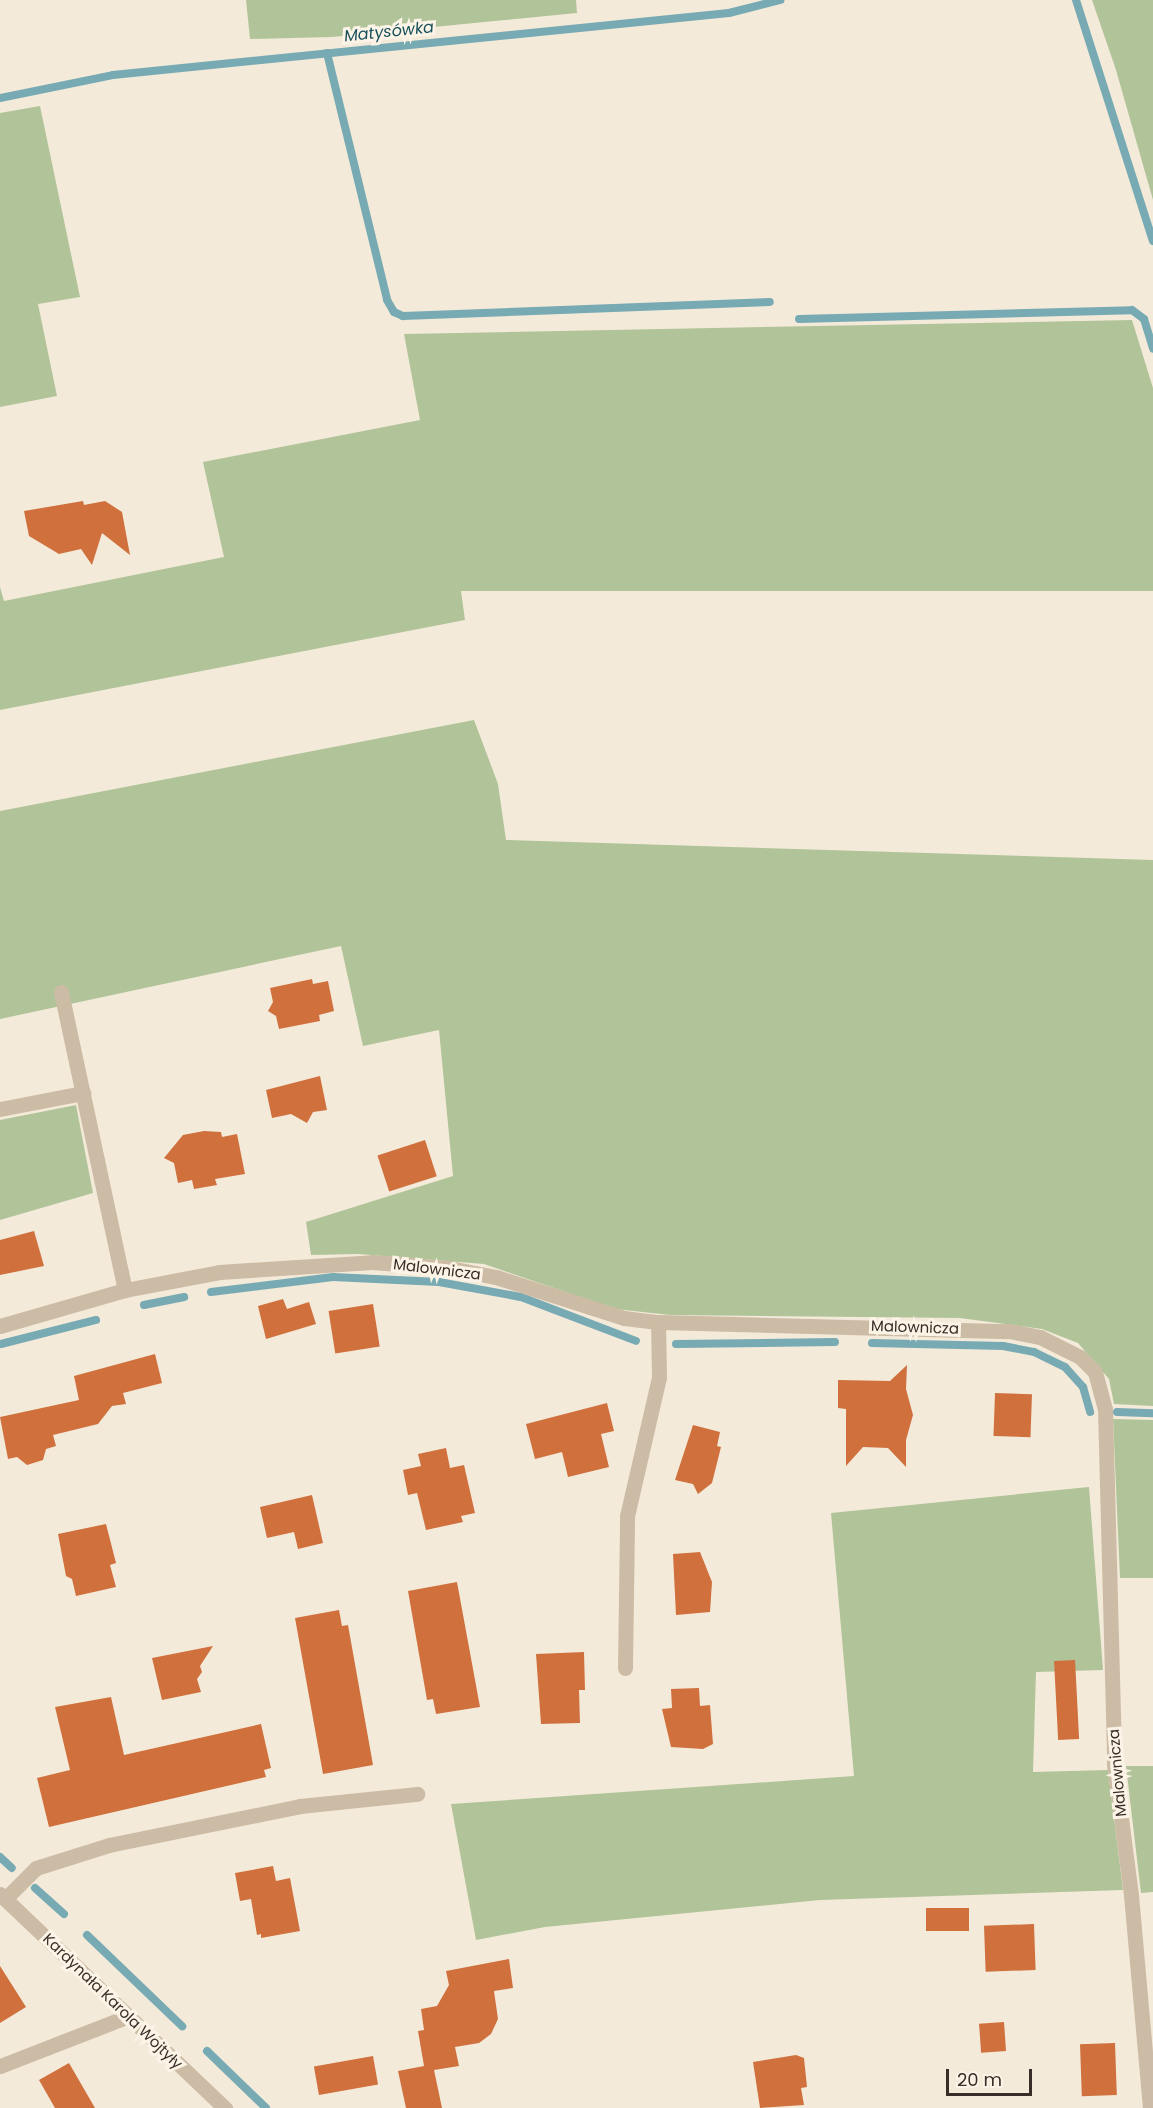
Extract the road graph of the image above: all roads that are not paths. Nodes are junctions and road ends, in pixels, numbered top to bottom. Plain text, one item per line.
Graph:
1 (61, 992) dead end
2 (83, 1092) junction
3 (0, 1109) edge
4 (125, 1290) junction
5 (658, 1322) junction
6 (0, 1326) edge
7 (625, 1668) dead end
8 (417, 1794) dead end
9 (3, 1896) edge
10 (129, 2016) junction
11 (0, 2066) edge
12 (225, 2108) edge
13 (1150, 2108) edge

1 - 2 street
2 - 3 street
2 - 4 street
4 - 5 street, Malownicza
4 - 6 street, Malownicza
5 - 7 street
5 - 13 street, Malownicza
8 - 9 street
9 - 10 street, Kardynała Karola Wojtyły
10 - 11 street
10 - 12 street, Kardynała Karola Wojtyły

